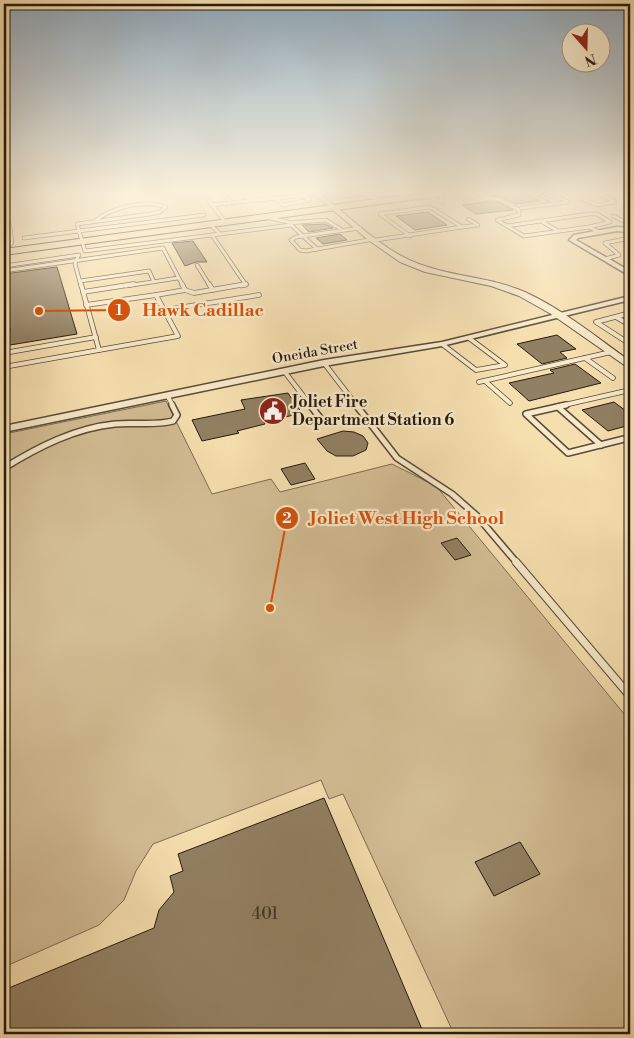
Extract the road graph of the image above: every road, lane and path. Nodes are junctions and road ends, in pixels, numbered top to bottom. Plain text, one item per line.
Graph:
1 (82, 241) edge
2 (107, 241) edge
3 (137, 241) edge
4 (216, 241) edge
5 (292, 241) edge
6 (308, 241) edge
7 (367, 241) edge
8 (377, 241) edge
9 (575, 241) edge
10 (613, 241) edge
11 (14, 242) joint
12 (84, 246) junction
13 (28, 249) junction
14 (317, 250) junction
15 (4, 252) edge
16 (78, 256) junction
17 (605, 259) junction
18 (76, 261) junction
19 (197, 265) dead end
20 (4, 266) edge
21 (4, 271) edge
22 (630, 274) edge
23 (178, 278) junction
24 (80, 281) junction
25 (154, 282) junction
26 (185, 290) junction
27 (213, 290) junction
28 (83, 292) junction
29 (156, 295) junction
30 (259, 295) dead end
31 (628, 300) edge
32 (86, 305) junction
33 (165, 310) junction
34 (630, 313) edge
35 (558, 316) junction
36 (616, 317) junction
37 (630, 325) edge
38 (96, 337) junction
39 (470, 338) junction
40 (442, 344) junction
41 (630, 344) edge
42 (99, 350) junction
43 (4, 352) edge
44 (611, 352) junction
45 (586, 358) junction
46 (324, 363) junction
47 (630, 365) edge
48 (4, 367) edge
49 (284, 371) junction
50 (613, 378) dead end
51 (630, 390) edge
52 (167, 395) junction
53 (510, 403) dead end
54 (558, 407) junction
55 (321, 419) dead end
56 (4, 429) edge
57 (624, 439) dead end
58 (601, 445) junction
59 (4, 468) edge
60 (630, 696) edge

1 - 12 lane
2 - 12 main road
3 - 12 lane
4 - 27 lane
5 - 14 lane
6 - 14 lane
7 - 14 lane
8 - 35 street
9 - 17 street
10 - 17 lane
11 - 13 lane
11 - 15 lane
12 - 13 main road
12 - 16 lane
13 - 15 main road
16 - 18 lane
16 - 20 lane
17 - 22 street
18 - 21 lane
18 - 23 lane
18 - 24 lane
19 - 27 lane
23 - 25 lane
23 - 26 lane
24 - 25 lane
24 - 28 lane
25 - 28 lane
26 - 27 lane
26 - 29 lane
28 - 32 lane
29 - 32 lane
29 - 33 lane
30 - 33 lane
31 - 35 street, Oneida Street
32 - 38 lane
33 - 42 lane
34 - 36 lane
35 - 39 street, Oneida Street
35 - 44 street
36 - 37 lane
36 - 41 lane
38 - 42 lane
38 - 43 lane
39 - 40 street, Oneida Street
39 - 40 lane
40 - 46 street, Oneida Street
42 - 48 lane
44 - 45 lane
44 - 47 street
45 - 50 lane
45 - 53 lane
46 - 49 street, Oneida Street
46 - 60 lane
49 - 52 street, Oneida Street
49 - 55 lane
51 - 54 lane
52 - 56 street, Oneida Street
52 - 59 lane
54 - 58 lane
54 - 58 lane
57 - 58 lane

